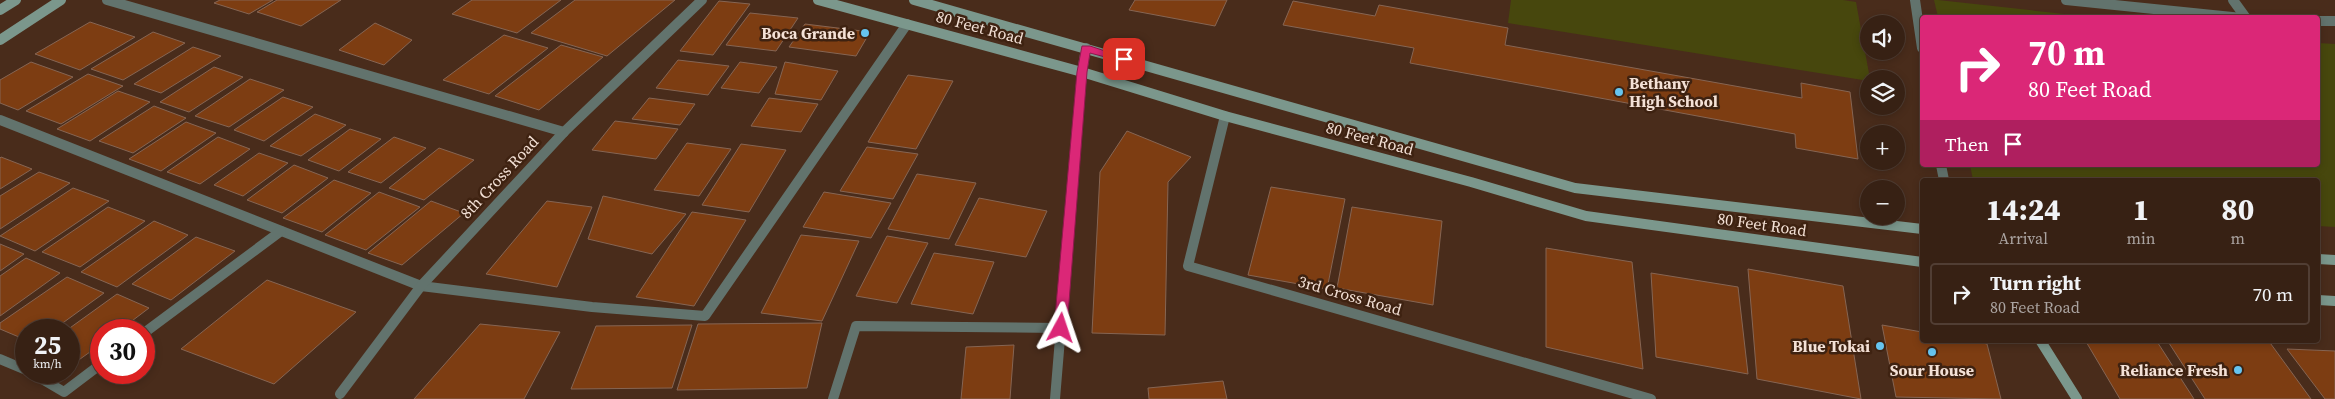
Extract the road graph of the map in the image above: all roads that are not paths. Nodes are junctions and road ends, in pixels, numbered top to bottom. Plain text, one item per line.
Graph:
1 (16, 0) edge
2 (61, 0) edge
3 (106, 0) edge
4 (702, 0) edge
5 (818, 0) edge
6 (914, 0) edge
7 (1915, 0) edge
8 (2066, 0) edge
9 (2233, 0) edge
10 (0, 10) edge
11 (2214, 15) edge
12 (2242, 15) edge
13 (2320, 21) edge
14 (2335, 21) edge
15 (907, 24) junction
16 (1920, 34) edge
17 (0, 40) edge
18 (1086, 48) junction
19 (1082, 72) junction
20 (1225, 116) junction
21 (0, 120) edge
22 (564, 132) junction
23 (1920, 229) edge
24 (281, 231) junction
25 (2320, 259) edge
26 (2335, 260) edge
27 (1920, 262) edge
28 (421, 286) junction
29 (2320, 300) edge
30 (2335, 301) edge
31 (155, 325) edge
32 (1061, 328) junction
33 (2042, 343) edge
34 (0, 359) edge
35 (15, 365) edge
36 (90, 372) edge
37 (80, 380) edge
38 (50, 384) edge
39 (75, 384) edge
40 (340, 394) dead end
41 (833, 399) edge
42 (1055, 399) edge
43 (1652, 399) edge
44 (2077, 399) edge

1 - 10 main road
2 - 17 main road
3 - 22 street
4 - 22 street, 8th Cross Road
5 - 15 main road, 80 Feet Road
6 - 18 main road, 80 Feet Road
7 - 16 street
8 - 11 street
9 - 12 street
13 - 14 street
15 - 19 main road, 80 Feet Road
15 - 28 street
18 - 19 street
18 - 23 main road, 80 Feet Road
19 - 20 main road, 80 Feet Road
19 - 32 street
20 - 27 main road, 80 Feet Road
20 - 43 street, 3rd Cross Road
21 - 24 street
22 - 28 street, 8th Cross Road
24 - 28 street
24 - 31 street
25 - 26 main road
28 - 40 street, 8th Cross Road
29 - 30 main road
32 - 41 street
32 - 42 street
33 - 44 main road
34 - 35 street
36 - 37 street
38 - 39 street

